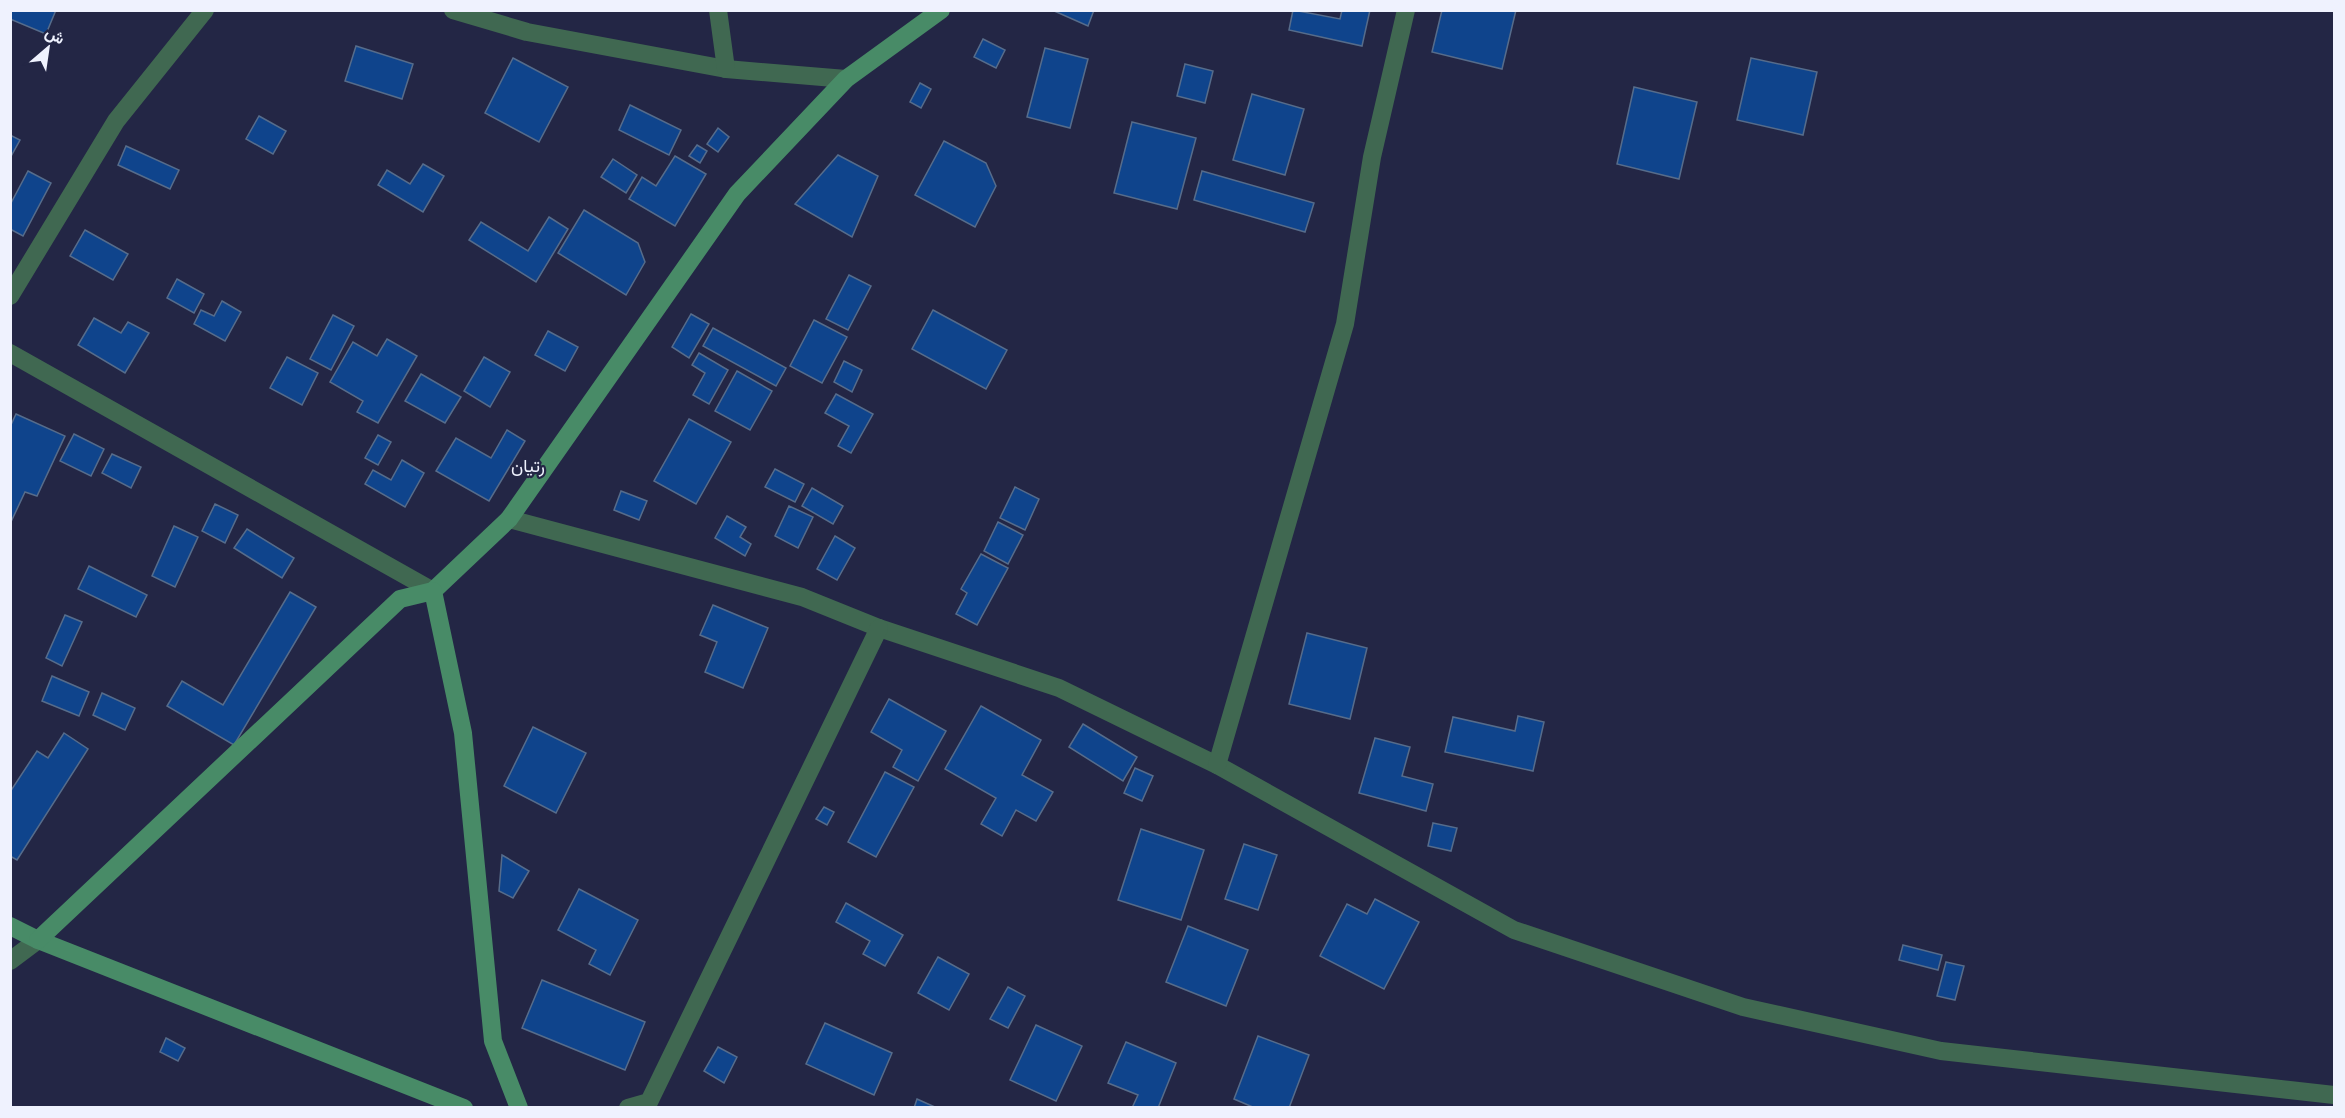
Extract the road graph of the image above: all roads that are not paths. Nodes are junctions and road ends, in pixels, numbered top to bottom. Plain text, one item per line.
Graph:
1 (205, 10) edge
2 (453, 10) edge
3 (718, 10) edge
4 (941, 10) edge
5 (1406, 10) edge
6 (726, 69) junction
7 (846, 78) junction
8 (10, 296) edge
9 (10, 353) edge
10 (509, 519) junction
11 (433, 591) junction
12 (879, 628) junction
13 (1217, 765) junction
14 (10, 926) edge
15 (38, 940) junction
16 (10, 961) edge
17 (2334, 1095) edge
18 (464, 1107) edge
19 (519, 1107) edge
20 (628, 1107) edge

1 - 8 street
2 - 6 street
3 - 6 street
4 - 7 street
5 - 13 street
6 - 7 street
7 - 10 street
9 - 11 street
10 - 11 street
10 - 12 street
11 - 15 street
11 - 19 street
12 - 13 street
12 - 20 street
13 - 17 street
14 - 15 street
15 - 16 street
15 - 18 street

